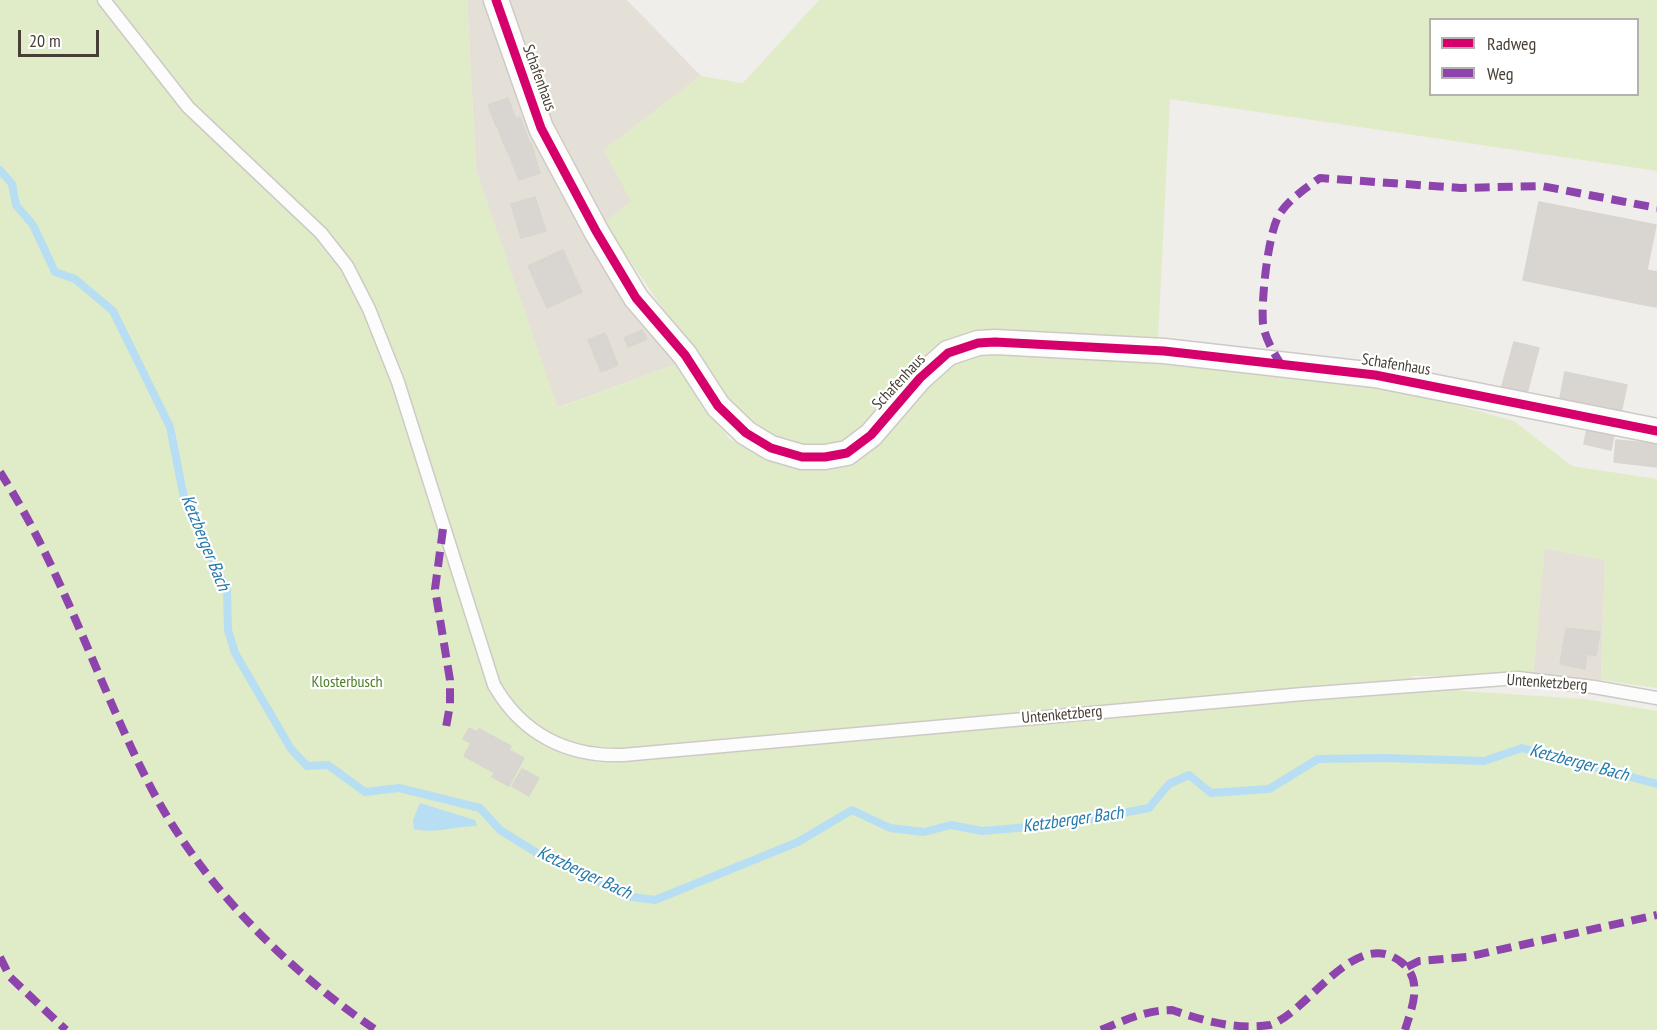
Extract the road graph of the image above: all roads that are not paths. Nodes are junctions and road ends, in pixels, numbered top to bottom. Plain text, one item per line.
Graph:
1 (104, 0) edge
2 (496, 0) edge
3 (1657, 431) edge
4 (1657, 698) edge

1 - 4 lane, Untenketzberg
2 - 3 street, Schafenhaus

